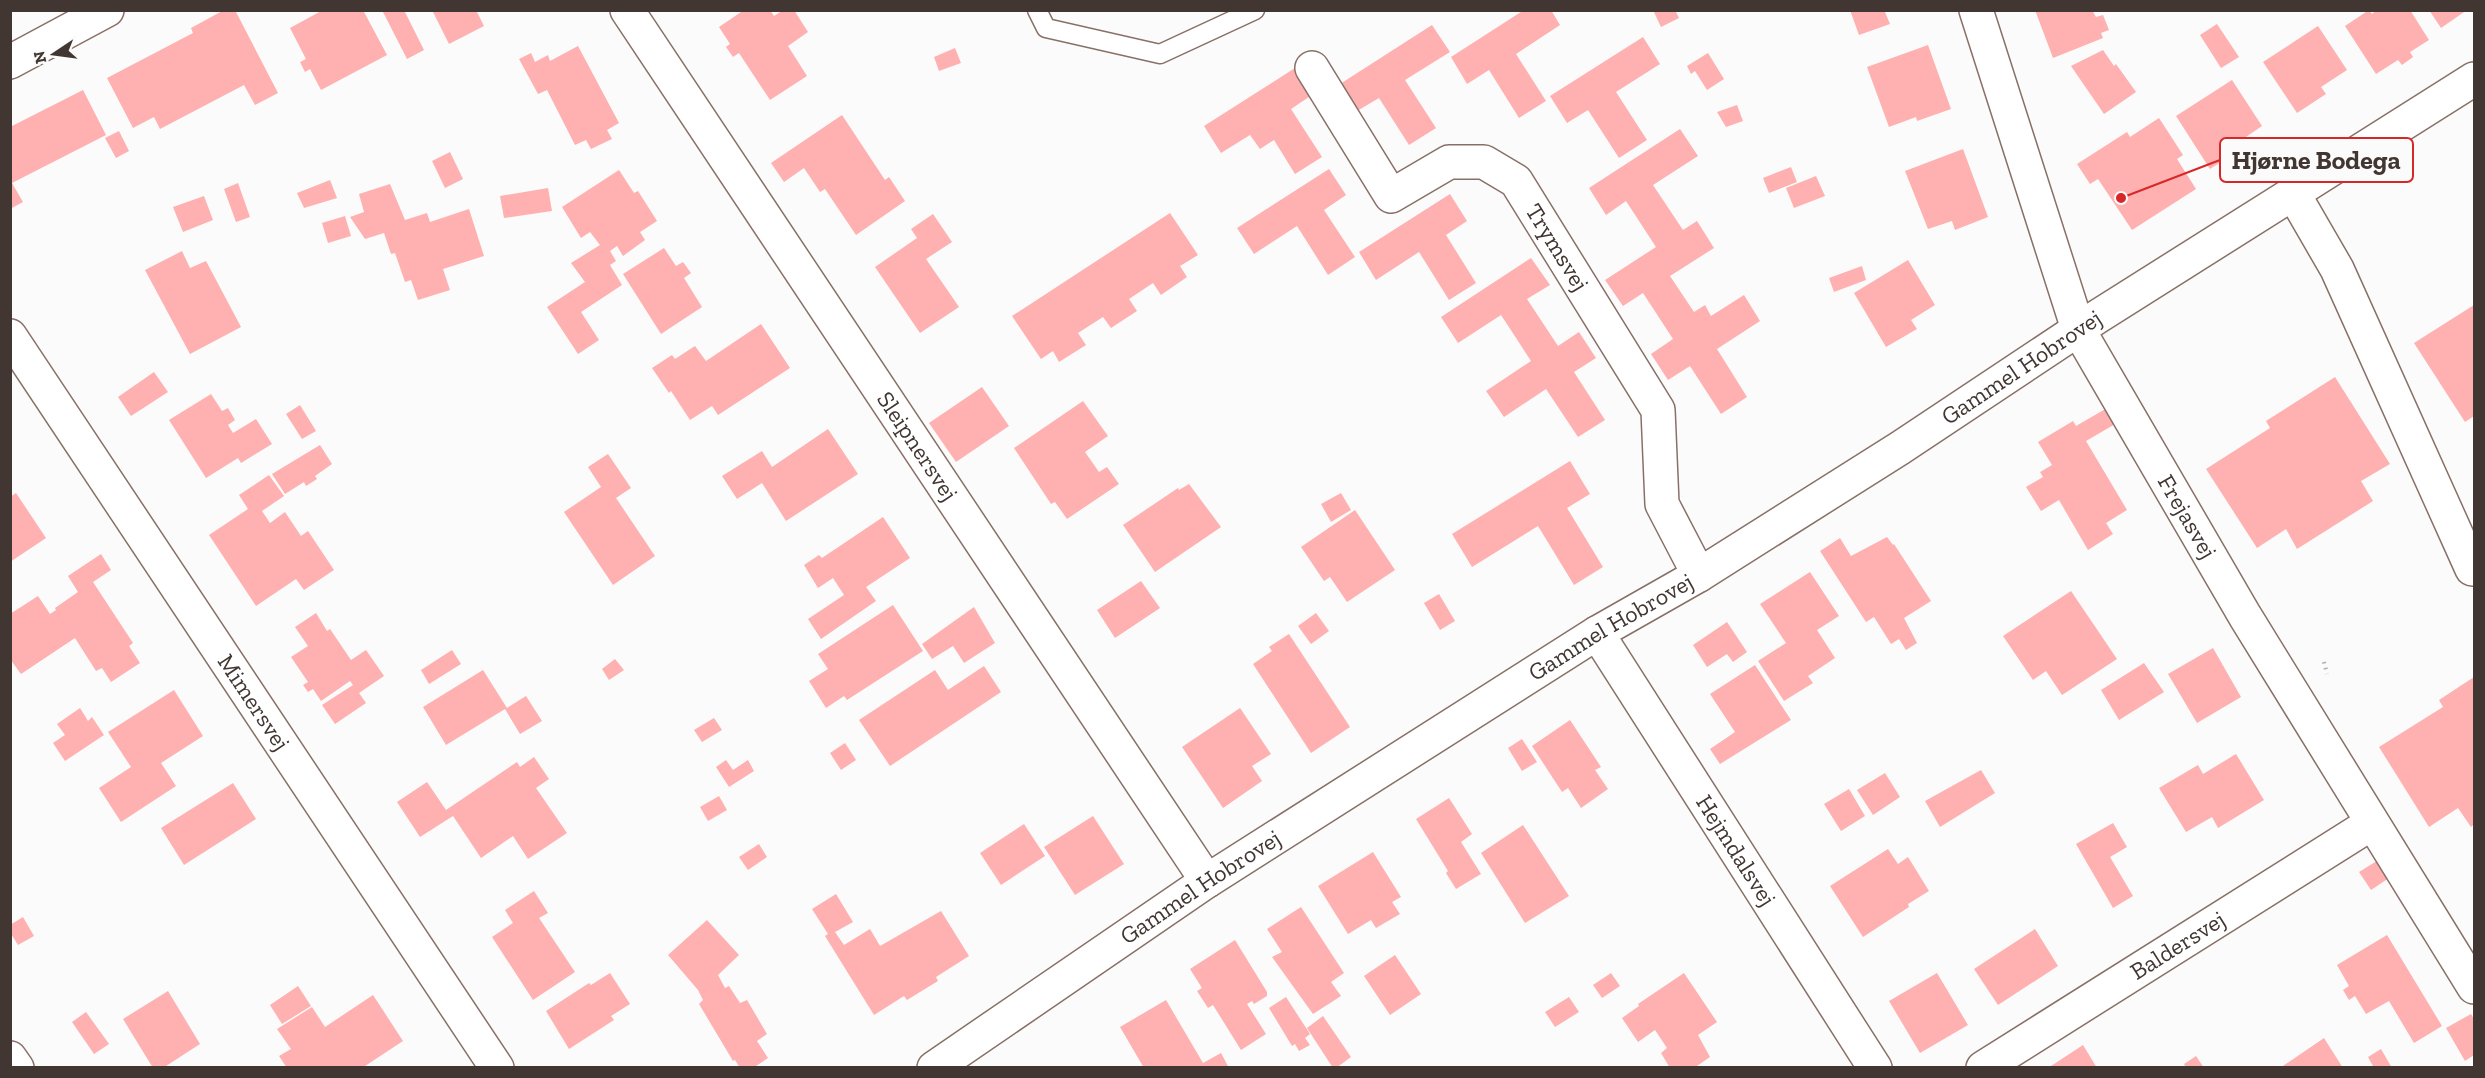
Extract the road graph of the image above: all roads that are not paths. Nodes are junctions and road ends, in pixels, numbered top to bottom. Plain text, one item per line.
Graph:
1 (107, 10) edge
2 (627, 10) edge
3 (1037, 10) edge
4 (1255, 10) edge
5 (1976, 10) edge
6 (10, 62) edge
7 (1312, 68) dead end
8 (2475, 79) edge
9 (2293, 193) junction
10 (2078, 329) junction
11 (10, 336) edge
12 (2475, 569) edge
13 (1699, 576) junction
14 (1597, 633) junction
15 (2372, 823) junction
16 (1207, 881) junction
17 (2475, 987) edge
18 (497, 1068) edge
19 (934, 1068) edge
20 (1875, 1068) edge
21 (1983, 1068) edge

1 - 6 street
2 - 16 street, Sleipnersvej
3 - 4 lane
5 - 10 street, Frejasvej
7 - 13 street, Trymsvej
8 - 9 street, Gammel Hobrovej
9 - 10 street, Gammel Hobrovej
9 - 12 street
10 - 13 street, Gammel Hobrovej
10 - 15 street, Frejasvej
11 - 18 street, Mimersvej
13 - 14 street, Gammel Hobrovej
14 - 16 street, Gammel Hobrovej
14 - 20 street, Hejmdalsvej
15 - 17 street, Frejasvej
15 - 21 street, Baldersvej
16 - 19 street, Gammel Hobrovej

